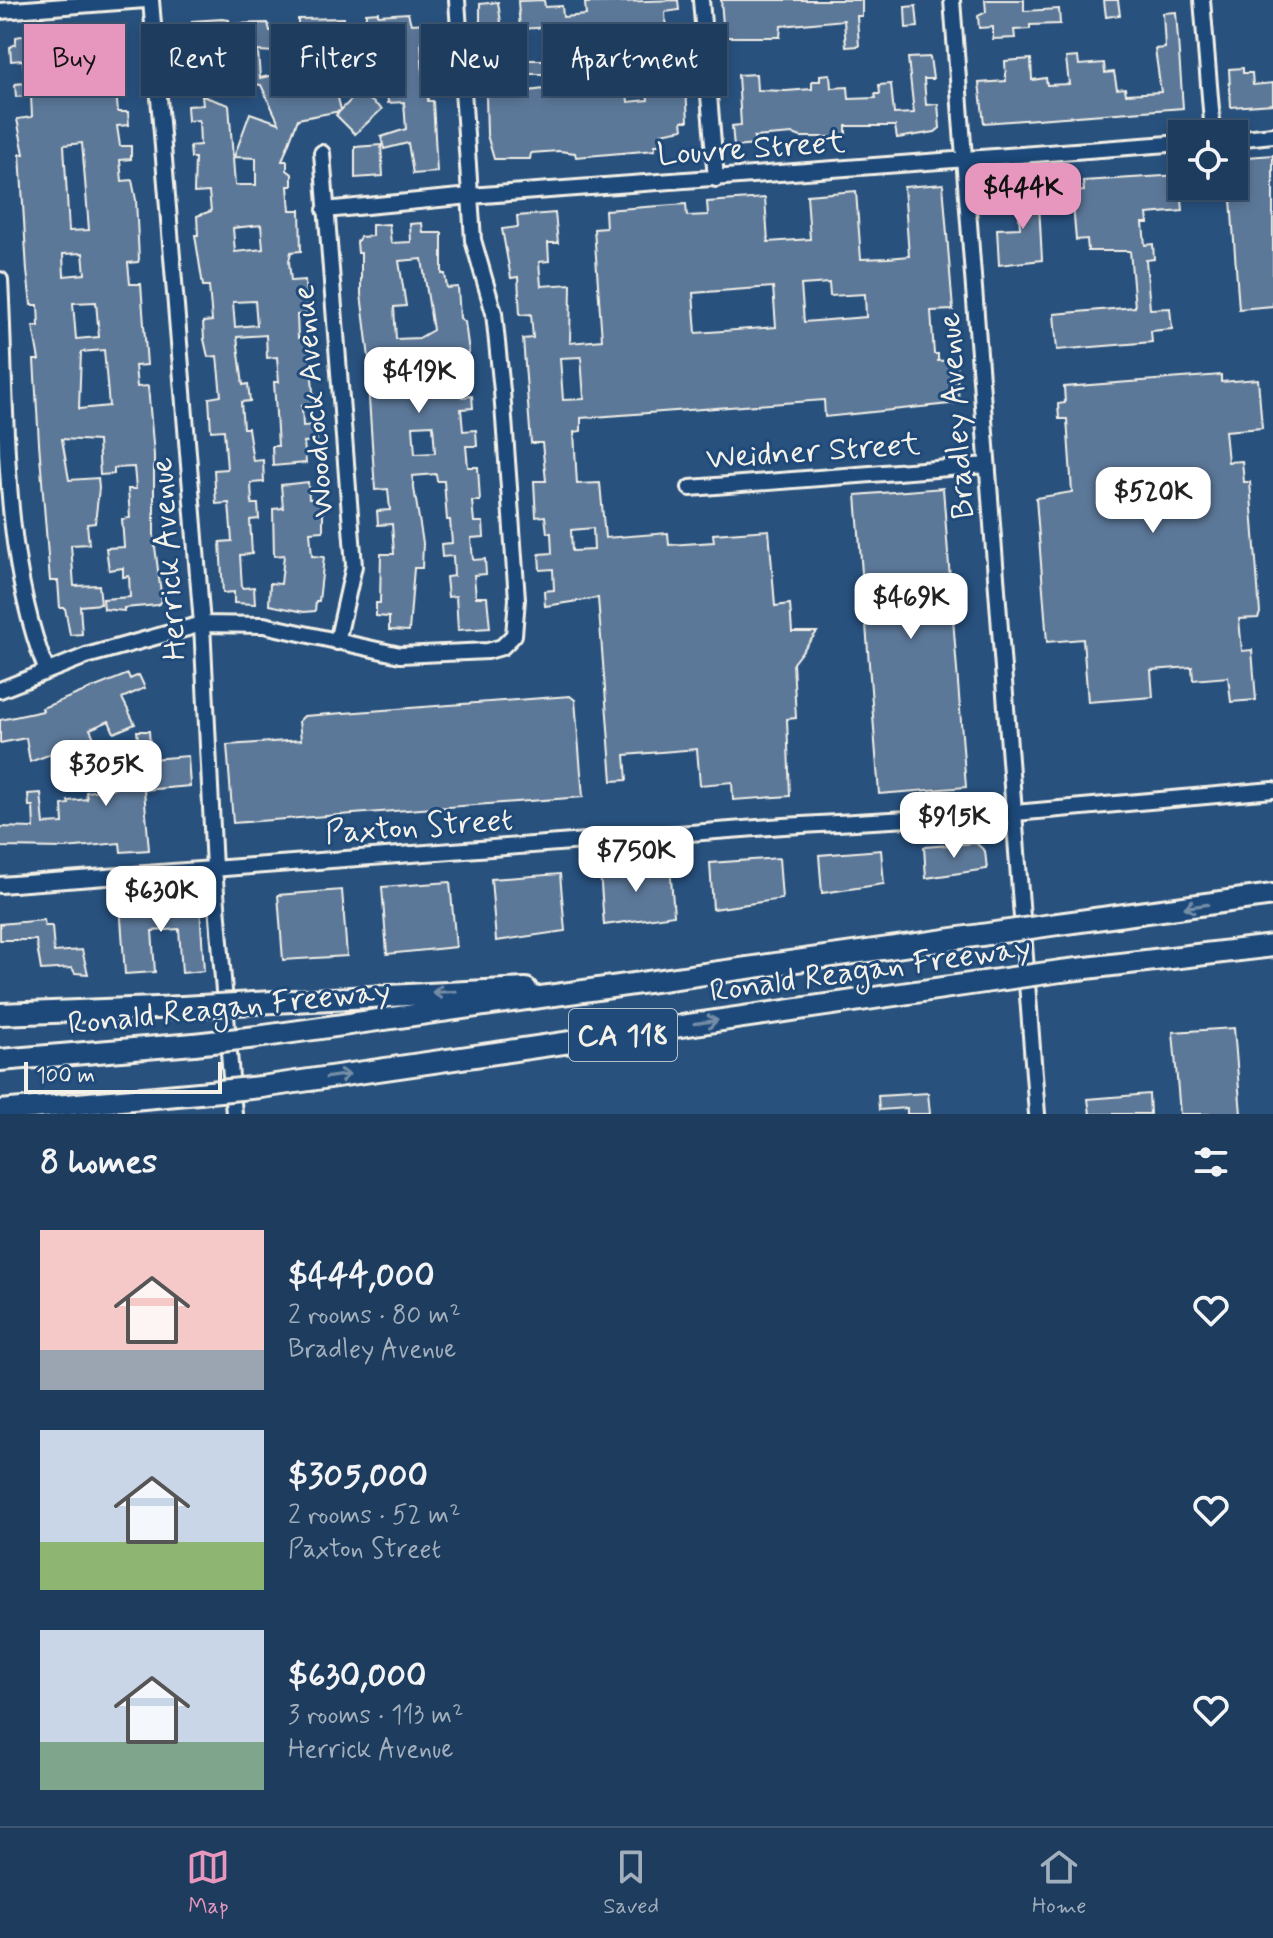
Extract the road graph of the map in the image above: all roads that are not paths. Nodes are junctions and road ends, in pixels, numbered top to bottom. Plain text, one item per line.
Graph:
1 (148, 0) edge
2 (457, 0) edge
3 (701, 0) edge
4 (952, 0) edge
5 (1202, 0) edge
6 (0, 11) edge
7 (1212, 120) edge
8 (1273, 135) edge
9 (1248, 138) edge
10 (1168, 144) edge
11 (322, 153) dead end
12 (964, 158) junction
13 (716, 179) junction
14 (470, 196) junction
15 (325, 210) junction
16 (0, 280) edge
17 (2, 362) edge
18 (987, 465) junction
19 (690, 488) dead end
20 (6, 530) edge
21 (202, 624) junction
22 (337, 642) junction
23 (46, 669) junction
24 (0, 690) edge
25 (1273, 790) edge
26 (1015, 813) junction
27 (214, 868) junction
28 (0, 885) edge
29 (1273, 895) edge
30 (1273, 946) edge
31 (634, 986) junction
32 (0, 1014) edge
33 (0, 1060) edge
34 (199, 1093) junction
35 (0, 1111) edge
36 (89, 1114) edge
37 (234, 1114) edge
38 (1037, 1114) edge

1 - 6 street
1 - 21 street, Herrick Avenue
2 - 14 street
3 - 13 street
4 - 12 street, Bradley Avenue
5 - 7 street
8 - 9 street
10 - 12 street, Louvre Street
11 - 15 street, Woodcock Avenue
12 - 13 street, Louvre Street
12 - 18 street, Bradley Avenue
13 - 14 street, Louvre Street
14 - 15 street, Louvre Street
14 - 22 street
15 - 22 street, Woodcock Avenue
16 - 17 street
17 - 20 street
18 - 19 street, Weidner Street
18 - 26 street, Bradley Avenue
20 - 23 street
21 - 22 street
21 - 23 street
21 - 27 street, Herrick Avenue
23 - 24 street
25 - 26 street, Paxton Street
26 - 27 street, Paxton Street
26 - 38 street, Bradley Avenue
27 - 28 street, Paxton Street
27 - 37 street, Herrick Avenue
29 -> 31 highway, Ronald Reagan Freeway / CA 118, bridge
34 -> 30 highway, Ronald Reagan Freeway / CA 118, bridge
31 -> 32 highway, bridge
31 - 33 highway, Ronald Reagan Freeway / CA 118, bridge
34 - 35 highway, Ronald Reagan Freeway / CA 118
34 - 36 highway

